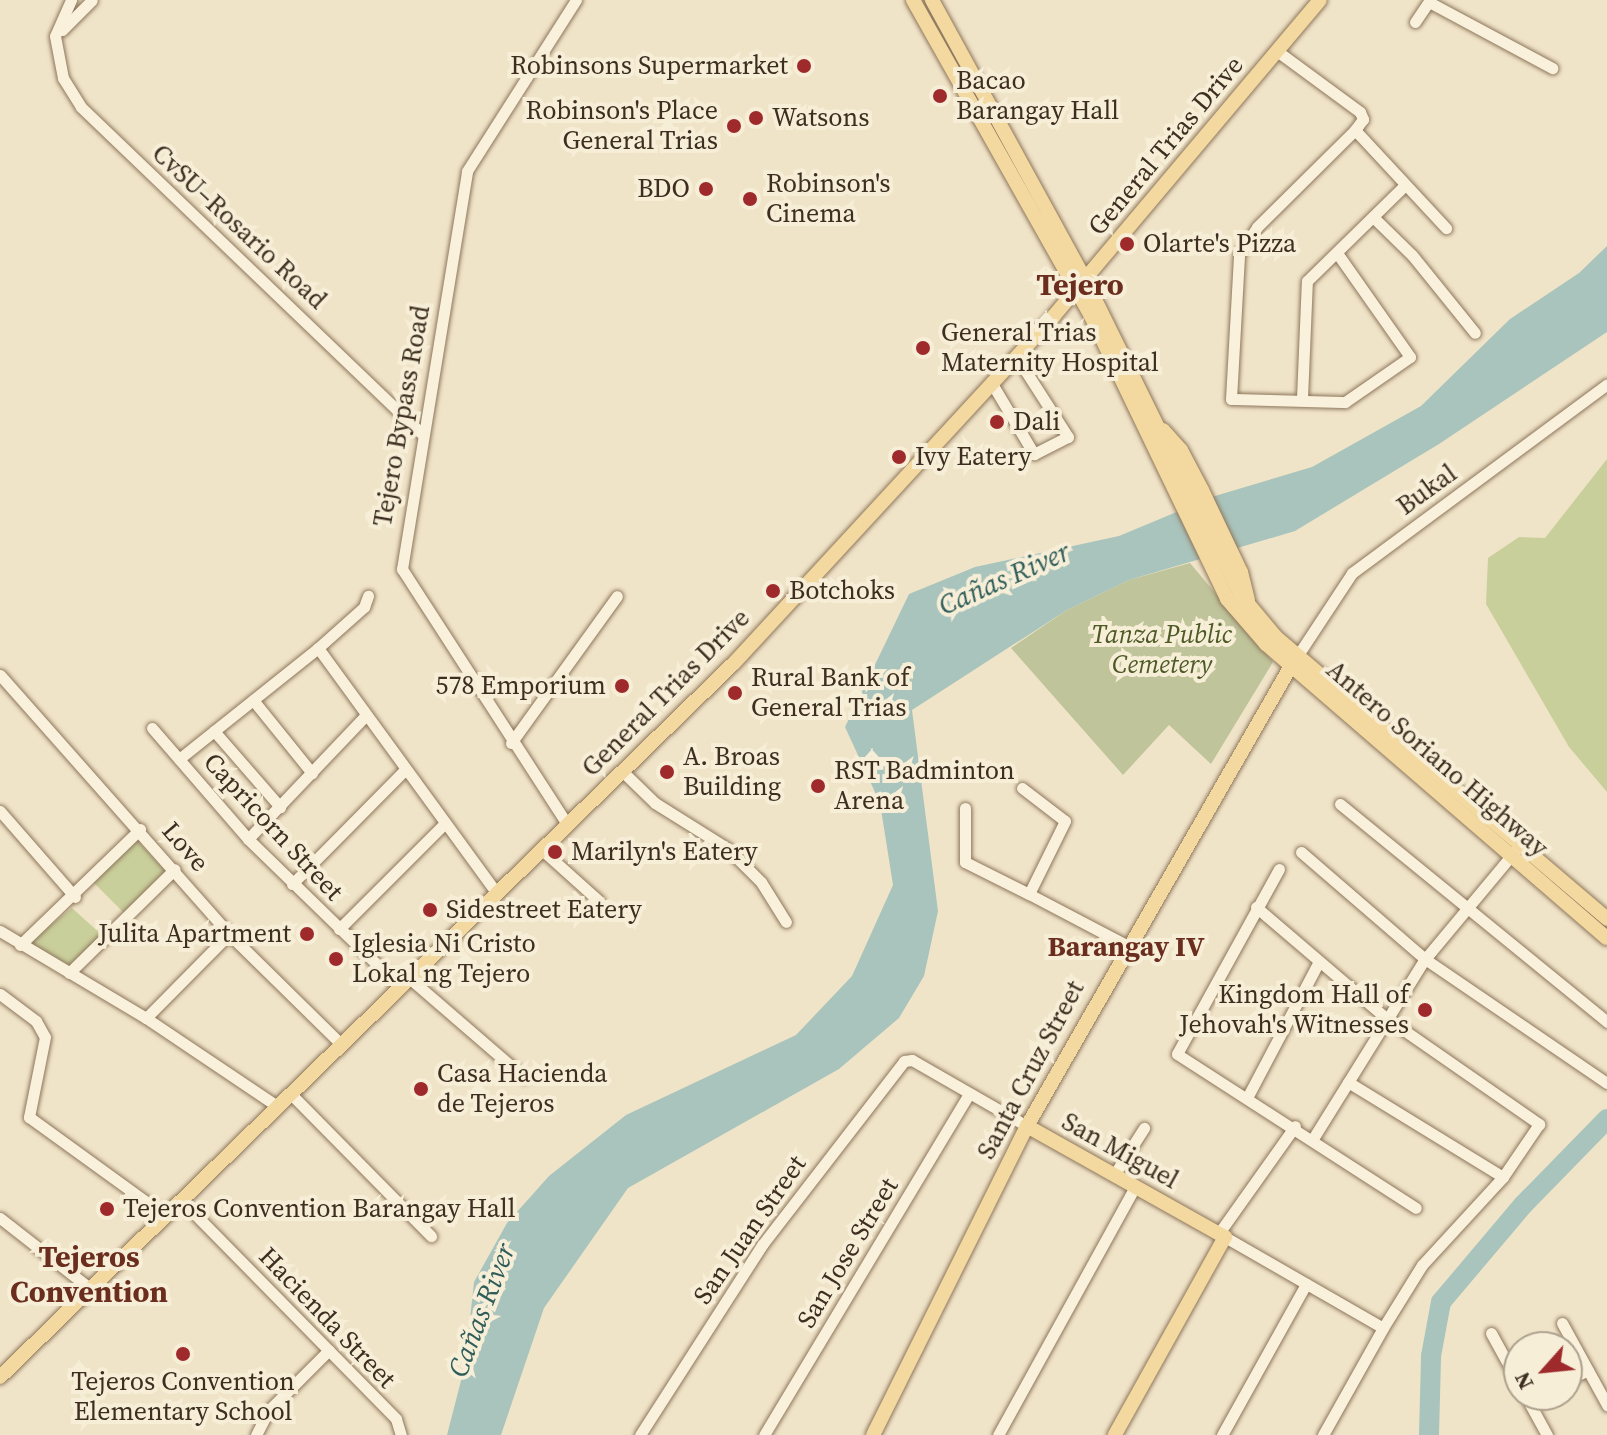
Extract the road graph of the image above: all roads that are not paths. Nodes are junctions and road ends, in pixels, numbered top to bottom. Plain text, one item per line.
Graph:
1 (71, 0) edge
2 (92, 0) edge
3 (576, 0) edge
4 (913, 0) edge
5 (932, 0) edge
6 (1320, 0) edge
7 (1429, 1) edge
8 (1415, 22) dead end
9 (55, 36) junction
10 (1277, 51) junction
11 (1552, 68) dead end
12 (1355, 130) junction
13 (1403, 187) junction
14 (1373, 217) junction
15 (1446, 228) dead end
16 (1337, 253) junction
17 (1080, 284) junction
18 (1475, 333) dead end
19 (1016, 356) junction
20 (991, 382) junction
21 (1607, 384) edge
22 (1302, 398) junction
23 (1152, 426) junction
24 (421, 433) junction
25 (1230, 577) junction
26 (368, 596) dead end
27 (617, 596) dead end
28 (318, 648) junction
29 (1295, 660) junction
30 (1, 675) edge
31 (253, 700) junction
32 (365, 716) junction
33 (152, 728) dead end
34 (214, 731) junction
35 (511, 743) junction
36 (179, 759) junction
37 (404, 771) junction
38 (622, 771) junction
39 (312, 773) junction
40 (1022, 788) dead end
41 (1340, 804) dead end
42 (280, 807) junction
43 (965, 808) dead end
44 (0, 811) edge
45 (567, 824) junction
46 (443, 825) junction
47 (140, 829) junction
48 (248, 839) junction
49 (541, 849) junction
50 (1517, 849) junction
51 (1301, 852) dead end
52 (175, 869) junction
53 (1279, 869) dead end
54 (292, 884) junction
55 (496, 892) junction
56 (1029, 894) junction
57 (75, 897) junction
58 (599, 901) dead end
59 (1256, 907) junction
60 (1466, 908) junction
61 (1607, 919) edge
62 (786, 922) dead end
63 (339, 929) junction
64 (0, 931) edge
65 (229, 934) junction
66 (1607, 938) edge
67 (20, 945) junction
68 (1126, 945) junction
69 (1425, 959) junction
70 (1318, 963) junction
71 (69, 973) junction
72 (404, 981) junction
73 (0, 994) edge
74 (1385, 1017) junction
75 (146, 1018) junction
76 (1607, 1022) edge
77 (340, 1043) junction
78 (908, 1059) joint
79 (524, 1077) dead end
80 (1348, 1082) junction
81 (1607, 1083) edge
82 (290, 1093) junction
83 (969, 1094) junction
84 (1248, 1096) junction
85 (277, 1106) junction
86 (1027, 1126) junction
87 (1295, 1126) junction
88 (1144, 1128) dead end
89 (1314, 1137) junction
90 (1114, 1175) junction
91 (1503, 1177) junction
92 (1135, 1187) junction
93 (181, 1200) junction
94 (1416, 1208) dead end
95 (166, 1216) junction
96 (0, 1218) edge
97 (1222, 1235) junction
98 (431, 1236) dead end
99 (1306, 1284) junction
100 (91, 1289) junction
101 (1562, 1323) dead end
102 (1383, 1328) junction
103 (1491, 1333) dead end
104 (329, 1350) junction
105 (1503, 1355) edge
106 (1588, 1370) junction
107 (1583, 1372) edge
108 (0, 1377) edge
109 (1607, 1405) edge
110 (1534, 1411) edge
111 (256, 1435) edge
112 (401, 1435) edge
113 (640, 1435) edge
114 (764, 1435) edge
115 (873, 1435) edge
116 (998, 1435) edge
117 (1115, 1435) edge
118 (1222, 1435) edge
119 (1323, 1435) edge
120 (1547, 1435) edge

1 - 9 street
2 - 9 street
3 - 24 street, Tejero Bypass Road
4 - 17 main road, Antero Soriano Highway
5 - 17 main road, Antero Soriano Highway
6 - 10 main road, General Trias Drive
7 - 8 street
7 - 11 street
9 - 24 street, CvSU–Rosario Road
10 - 12 street
10 - 17 main road, General Trias Drive
12 - 13 street
12 - 22 street
13 - 14 street
13 - 15 street
14 - 16 street
14 - 18 street
16 - 22 street
16 - 22 street
17 - 19 main road, General Trias Drive
17 - 23 main road, Antero Soriano Highway
19 - 20 main road, General Trias Drive
19 - 20 street
20 - 38 main road, General Trias Drive
21 - 29 street, Bukal
23 - 25 main road, Antero Soriano Highway
23 - 25 main road, Antero Soriano Highway
24 - 35 street, Tejero Bypass Road
25 - 29 main road, Antero Soriano Highway
26 - 28 street
27 - 35 street
28 - 31 street
28 - 32 street
29 - 50 main road, Antero Soriano Highway
29 - 68 main road, Santa Cruz Street
30 - 47 street, Love
31 - 34 street
31 - 39 street
32 - 37 street
32 - 39 street
33 - 36 street, Capricorn Street
34 - 36 street
34 - 42 street
35 - 45 street, Tejero Bypass Road
36 - 48 street, Capricorn Street
37 - 46 street
37 - 54 street
38 - 45 main road, General Trias Drive
38 - 62 street
39 - 42 street
40 - 56 street
41 - 60 street
42 - 48 street
43 - 56 street
44 - 57 street
45 - 49 main road, General Trias Drive
46 - 55 street
46 - 63 street
47 - 52 street, Love
47 - 57 street
48 - 54 street, Capricorn Street
49 - 55 main road, General Trias Drive
49 - 58 street
50 - 60 street
50 - 61 main road, Antero Soriano Highway
50 - 66 main road, Antero Soriano Highway
51 - 69 street
52 - 65 street, Love
52 - 71 street
53 - 59 street
54 - 63 street, Capricorn Street
55 - 72 main road, General Trias Drive
56 - 68 street
57 - 67 street
59 - 70 street
59 - 84 street
60 - 69 street
60 - 76 street
63 - 72 street, Capricorn Street
64 - 67 street
65 - 75 street
65 - 77 street, Love
67 - 71 street
68 - 86 main road, Santa Cruz Street
69 - 74 street
69 - 81 street
70 - 74 street
70 - 84 street
71 - 75 street
72 - 77 main road, General Trias Drive
72 - 79 street, Capricorn Street
73 - 95 street
74 - 80 street
74 - 91 street
75 - 85 street
77 - 82 main road, General Trias Drive
78 - 83 street, San Miguel
78 - 113 street, San Juan Street
80 - 89 street
80 - 91 street
82 - 85 main road, General Trias Drive
82 - 98 street
83 - 86 street, San Miguel
83 - 114 street, San Jose Street
84 - 87 street
85 - 93 main road, General Trias Drive
86 - 90 main road, San Miguel
86 - 115 main road, Santa Cruz Street
87 - 89 street
87 - 97 street
88 - 90 street
89 - 94 street
90 - 92 main road, San Miguel
91 - 102 street
92 - 97 main road, San Miguel
92 - 116 street
93 - 95 main road, General Trias Drive
93 - 104 street, Hacienda Street
95 - 100 main road, General Trias Drive
96 - 100 street
97 - 99 street
97 - 117 main road
99 - 102 street
99 - 118 street
100 - 108 main road, General Trias Drive
101 - 106 street
102 - 119 street
103 - 105 street
104 - 111 street
104 - 112 street, Hacienda Street
106 - 107 street
106 - 109 street
110 - 120 street

